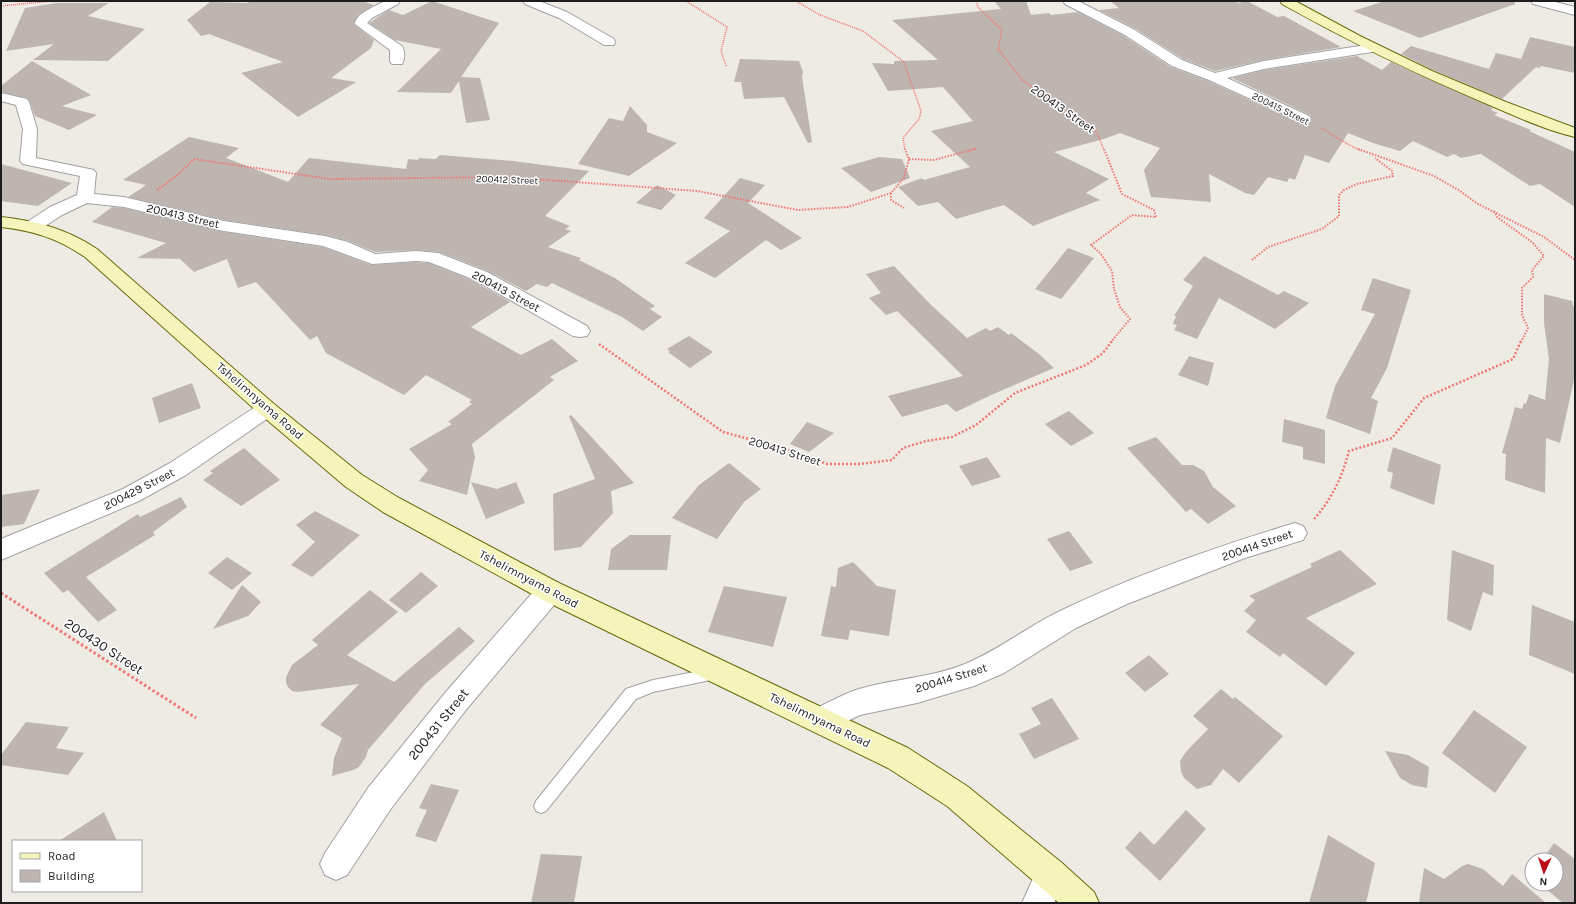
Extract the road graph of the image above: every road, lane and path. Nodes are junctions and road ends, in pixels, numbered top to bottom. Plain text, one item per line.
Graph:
1 (52, 1) edge
2 (394, 1) edge
3 (529, 1) edge
4 (686, 1) edge
5 (796, 1) edge
6 (976, 1) edge
7 (1069, 1) edge
8 (1286, 1) edge
9 (1537, 1) edge
10 (1, 6) edge
11 (1575, 11) edge
12 (609, 42) dead end
13 (1372, 48) junction
14 (397, 61) dead end
15 (726, 66) dead end
16 (1214, 77) junction
17 (1, 97) edge
18 (1304, 119) joint
19 (1575, 133) edge
20 (976, 149) dead end
21 (1374, 156) junction
22 (909, 159) junction
23 (891, 193) junction
24 (85, 198) junction
25 (137, 205) junction
26 (904, 208) dead end
27 (1494, 211) junction
28 (1, 222) edge
29 (33, 226) junction
30 (1252, 260) dead end
31 (1575, 260) edge
32 (580, 331) joint
33 (267, 409) junction
34 (1295, 533) joint
35 (1, 550) edge
36 (550, 591) junction
37 (1, 593) edge
38 (721, 673) junction
39 (196, 718) dead end
40 (822, 720) junction
41 (541, 806) dead end
42 (336, 864) dead end
43 (1051, 874) junction
44 (1038, 903) edge
45 (1083, 903) edge

1 - 10 path
2 - 14 street
3 - 12 street
4 - 15 path
5 - 22 path
6 - 32 path, 200413 Street
7 - 16 street, 200415 Street
8 - 13 street
9 - 11 street
13 - 16 street
13 - 19 street
16 - 18 street, 200415 Street
17 - 24 street
18 - 21 path, 200415 Street
20 - 22 path
21 - 27 path, 200415 Street
21 - 30 path
22 - 23 path
23 - 25 path, 200412 Street
23 - 26 path
24 - 25 street, 200413 Street
24 - 29 street
25 - 32 street, 200413 Street
27 - 31 path, 200415 Street
27 - 34 path, 200414 Street
28 - 29 street, Tshelimnyama Road
29 - 33 street, Tshelimnyama Road
33 - 35 street, 200429 Street
33 - 36 street, Tshelimnyama Road
34 - 40 street, 200414 Street
36 - 38 street, Tshelimnyama Road
36 - 42 street, 200431 Street
37 - 39 path, 200430 Street
38 - 40 street, Tshelimnyama Road
38 - 41 lane
40 - 43 street, Tshelimnyama Road
43 - 44 street
43 - 45 street, Tshelimnyama Road

